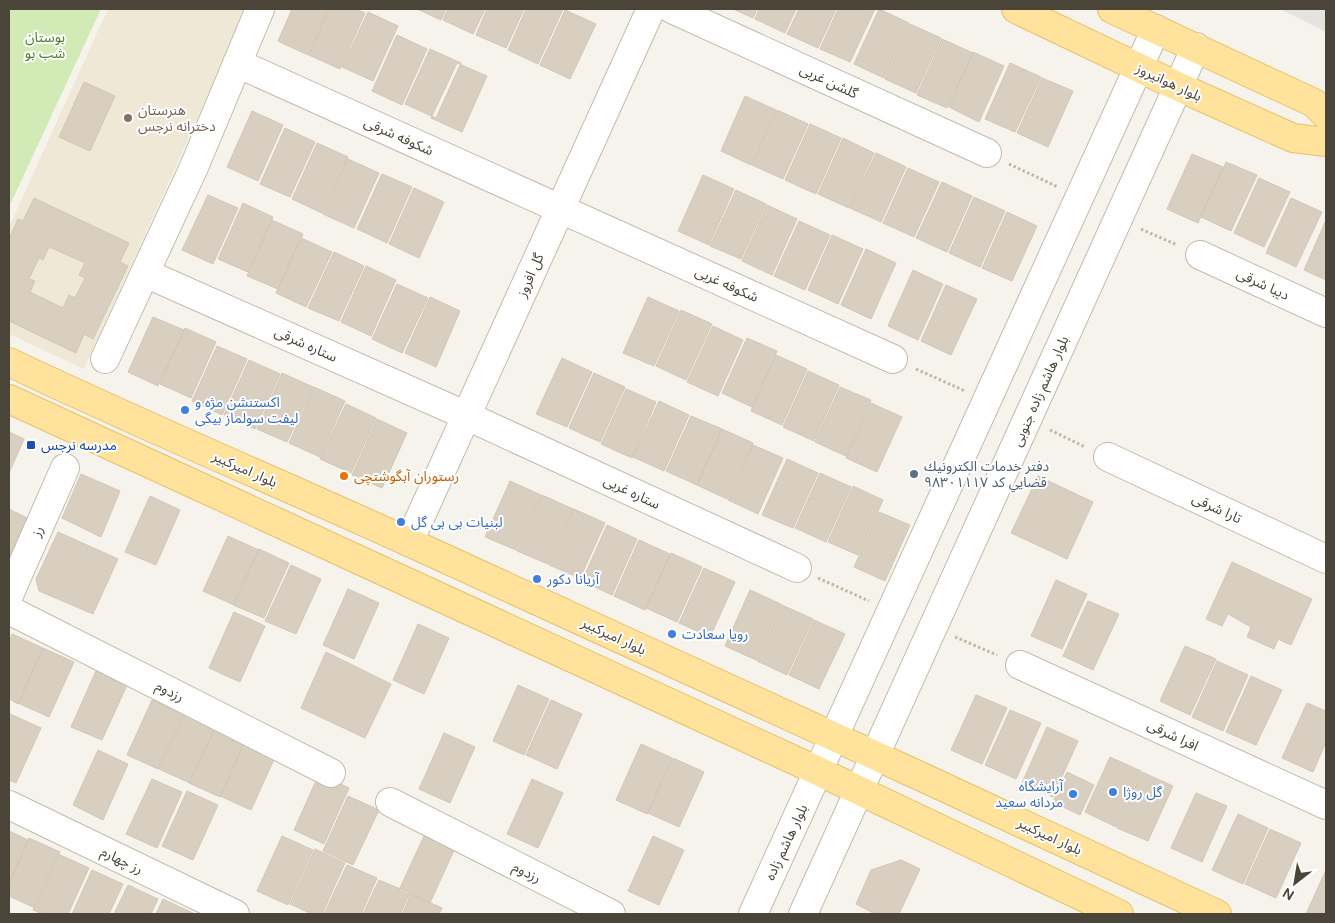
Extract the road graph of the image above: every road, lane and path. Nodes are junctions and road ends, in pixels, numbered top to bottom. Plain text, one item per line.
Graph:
1 (260, 9) edge
2 (651, 9) edge
3 (672, 9) edge
4 (1016, 9) edge
5 (1112, 9) edge
6 (1156, 29) junction
7 (1196, 47) junction
8 (237, 63) junction
9 (1138, 67) junction
10 (1178, 86) junction
11 (1326, 115) edge
12 (1326, 142) edge
13 (987, 153) joint
14 (1079, 197) junction
15 (560, 209) junction
16 (1118, 219) junction
17 (1200, 255) joint
18 (145, 273) junction
19 (1326, 313) edge
20 (893, 359) joint
21 (104, 360) dead end
22 (9, 362) edge
23 (9, 399) edge
24 (986, 400) junction
25 (466, 416) junction
26 (1027, 420) junction
27 (1108, 458) joint
28 (65, 468) dead end
29 (409, 542) junction
30 (1326, 559) edge
31 (797, 568) joint
32 (9, 595) edge
33 (9, 610) edge
34 (890, 610) junction
35 (933, 628) junction
36 (1020, 665) joint
37 (833, 736) junction
38 (876, 755) junction
39 (818, 771) junction
40 (331, 772) dead end
41 (861, 790) junction
42 (390, 802) dead end
43 (9, 805) edge
44 (1326, 806) edge
45 (235, 914) edge
46 (611, 914) edge
47 (753, 914) edge
48 (804, 914) edge
49 (1119, 914) edge
50 (1217, 914) edge

1 - 8 street
2 - 15 street, گل افروز
3 - 13 street, گلشن غربی
4 - 9 main road, بلوار هوانیروز
5 - 6 main road
6 - 7 main road
6 - 9 street
7 - 10 street, بلوار هاشم زاده جنوبی
7 - 11 main road
8 - 15 street, شکوفه شرقی
8 - 18 street
9 - 10 main road, بلوار هوانیروز
9 - 14 street
10 - 12 main road, بلوار هوانیروز
10 - 16 street, بلوار هاشم زاده جنوبی
13 - 14 path
14 - 24 street
15 - 20 street, شکوفه غربی
15 - 25 street, گل افروز
16 - 17 path
16 - 26 street, بلوار هاشم زاده جنوبی
17 - 19 street, دیبا شرقی
18 - 21 street
18 - 25 street, ستاره شرقی
20 - 24 path
22 - 29 main road, بلوار امیرکبیر
23 - 39 main road
24 - 34 street
25 - 29 street, گل افروز
25 - 31 street, ستاره غربی
26 - 27 path
26 - 35 street, بلوار هاشم زاده جنوبی
27 - 30 street, تارا شرقی
28 - 32 street, رز
29 - 37 main road, بلوار امیرکبیر
31 - 34 path
33 - 40 street, رزدوم
34 - 37 street
35 - 36 path
35 - 38 street, بلوار هاشم زاده جنوبی
36 - 44 street, افرا شرقی
37 - 38 main road, بلوار امیرکبیر
37 - 39 street, بلوار هاشم زاده
38 - 41 street, بلوار هاشم زاده جنوبی
38 - 50 main road, بلوار امیرکبیر
39 - 41 main road
39 - 47 street, بلوار هاشم زاده
41 - 48 street
41 - 49 main road
42 - 46 street, رزدوم
43 - 45 street, رز چهارم

